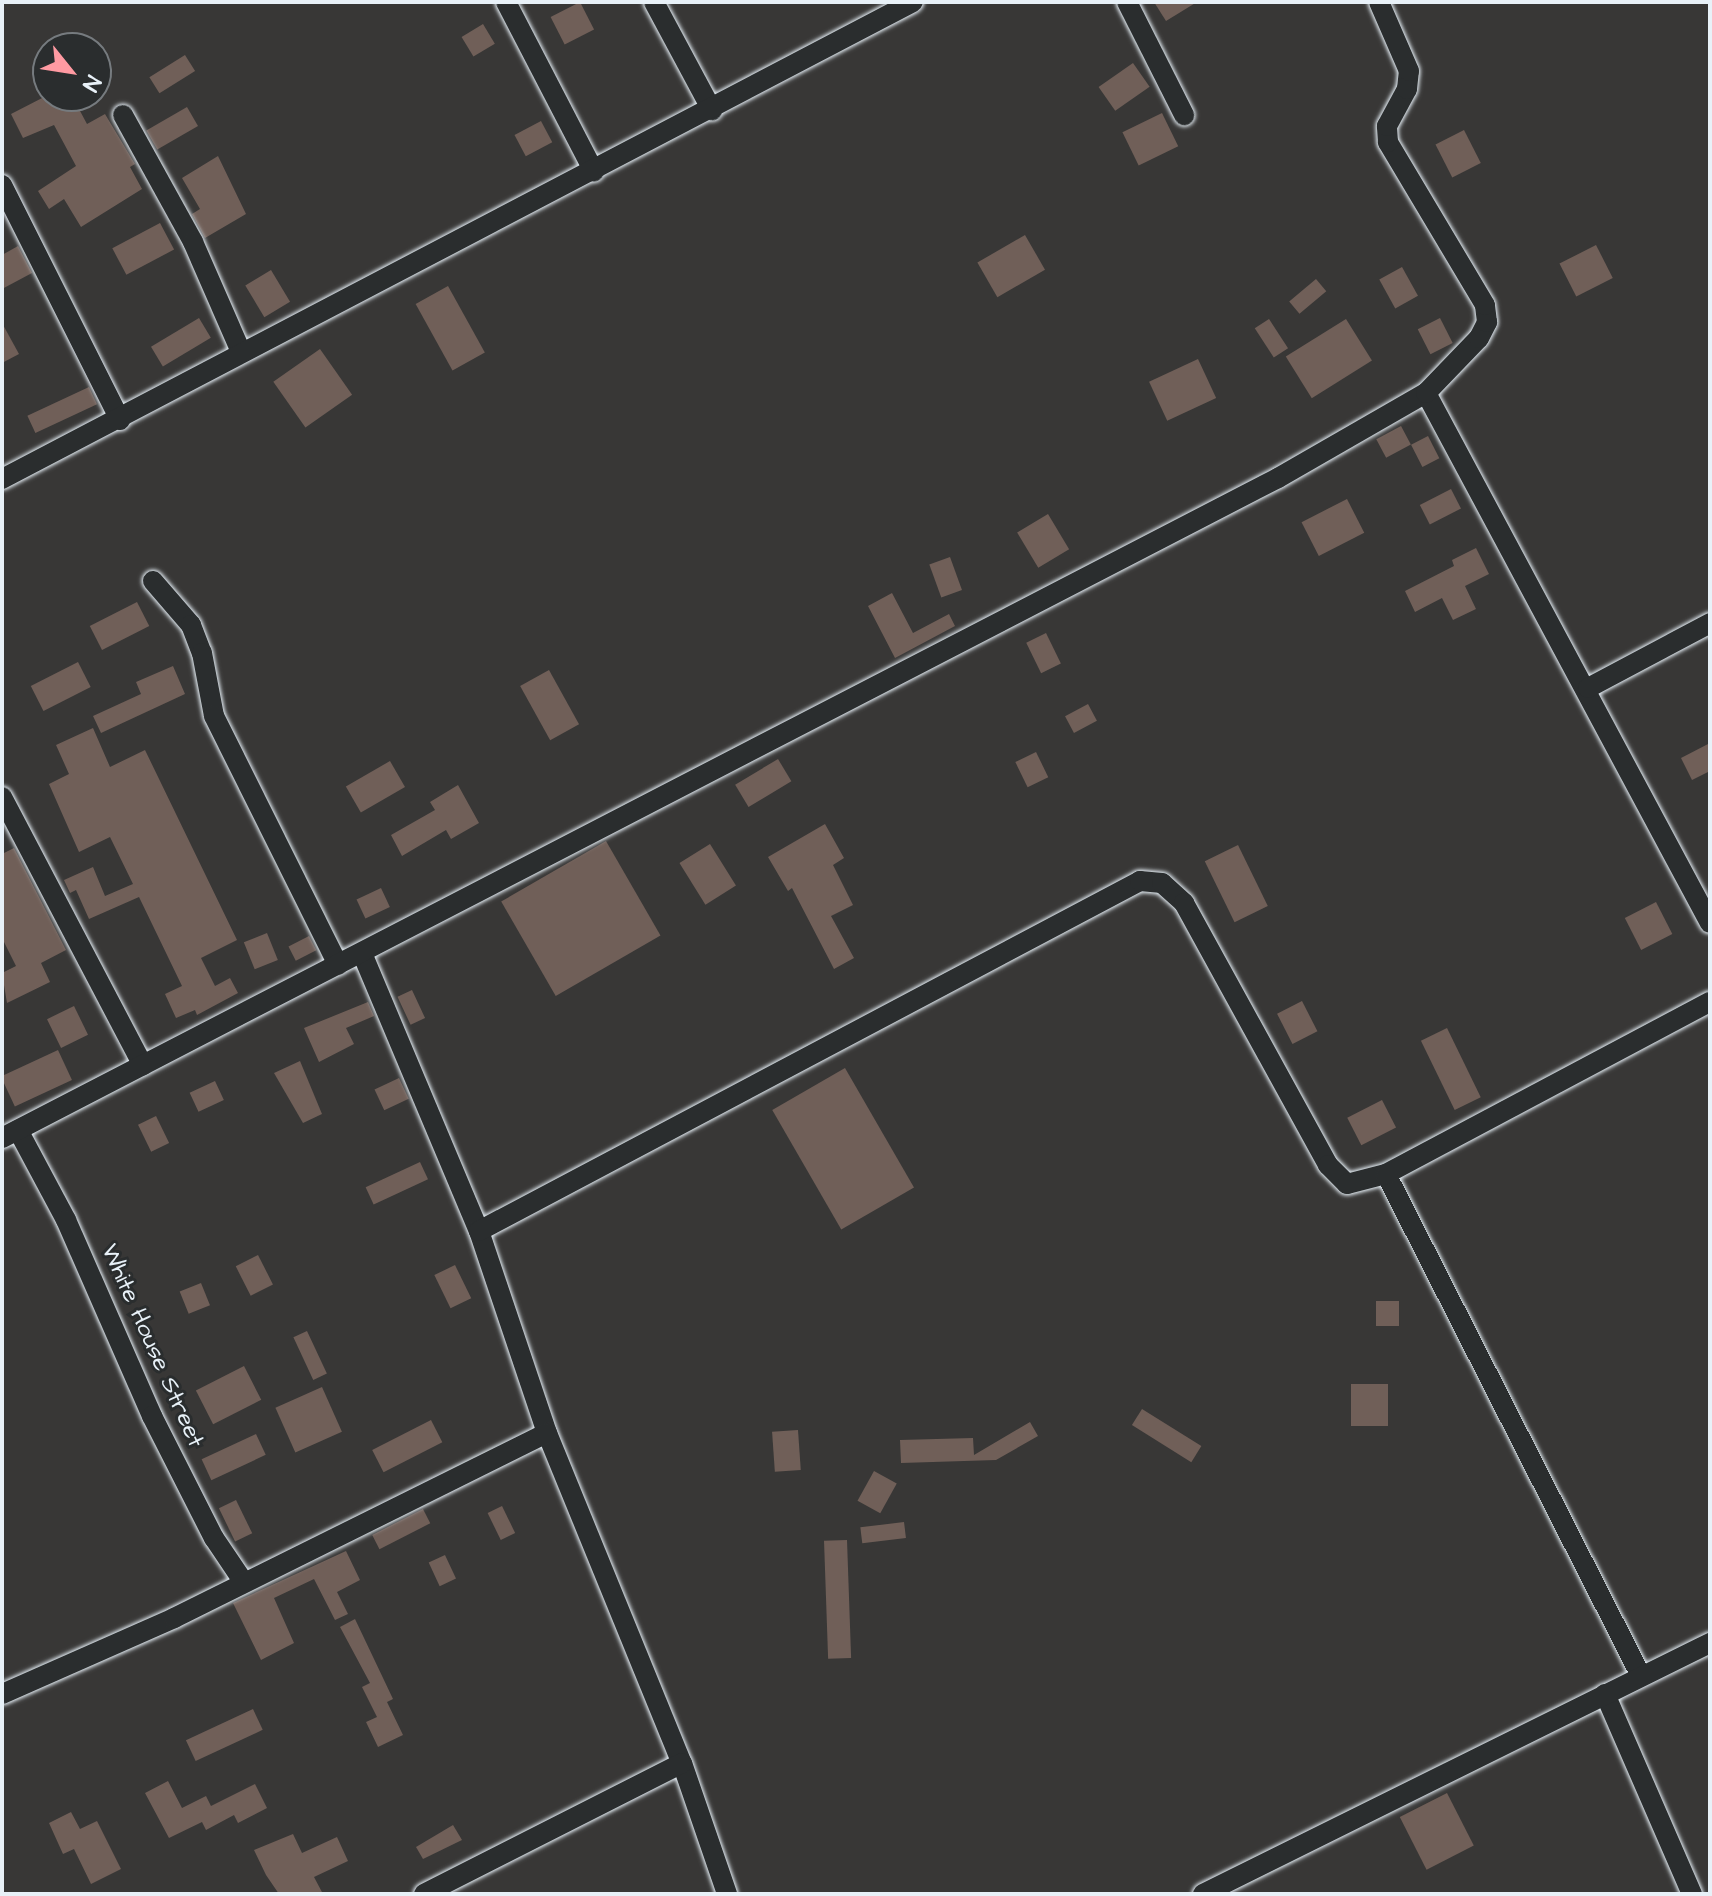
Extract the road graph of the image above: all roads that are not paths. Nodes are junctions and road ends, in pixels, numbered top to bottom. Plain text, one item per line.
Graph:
1 (506, 2) edge
2 (654, 2) edge
3 (1127, 2) edge
4 (1379, 2) edge
5 (900, 5) edge
6 (712, 110) junction
7 (123, 115) dead end
8 (1184, 115) dead end
9 (594, 172) junction
10 (2, 185) edge
11 (241, 352) junction
12 (1426, 393) junction
13 (120, 420) junction
14 (4, 474) edge
15 (153, 581) dead end
16 (1710, 623) edge
17 (1588, 688) junction
18 (2, 797) edge
19 (1710, 923) edge
20 (362, 953) junction
21 (338, 965) junction
22 (1710, 1002) edge
23 (143, 1065) junction
24 (10, 1134) edge
25 (1386, 1174) junction
26 (479, 1231) junction
27 (547, 1433) junction
28 (243, 1581) junction
29 (1710, 1643) edge
30 (1641, 1676) junction
31 (2, 1694) edge
32 (1605, 1694) junction
33 (682, 1763) junction
34 (424, 1894) edge
35 (727, 1894) edge
36 (1203, 1894) edge
37 (1692, 1894) edge

1 - 9 street
2 - 6 street
3 - 8 street
4 - 12 street
5 - 6 street
6 - 9 street
7 - 11 street
9 - 11 street
10 - 13 street
11 - 13 street
12 - 17 street
12 - 20 street
13 - 14 street
15 - 21 street
16 - 17 street
17 - 19 street
18 - 23 street
20 - 21 street
20 - 26 street
21 - 23 street
22 - 25 street
23 - 24 street
24 - 28 street, White House Street
25 - 26 street
25 - 30 street
26 - 27 street
27 - 28 street
27 - 33 street
28 - 31 street
29 - 30 street
30 - 32 street
32 - 36 street
32 - 37 street
33 - 34 street
33 - 35 street

